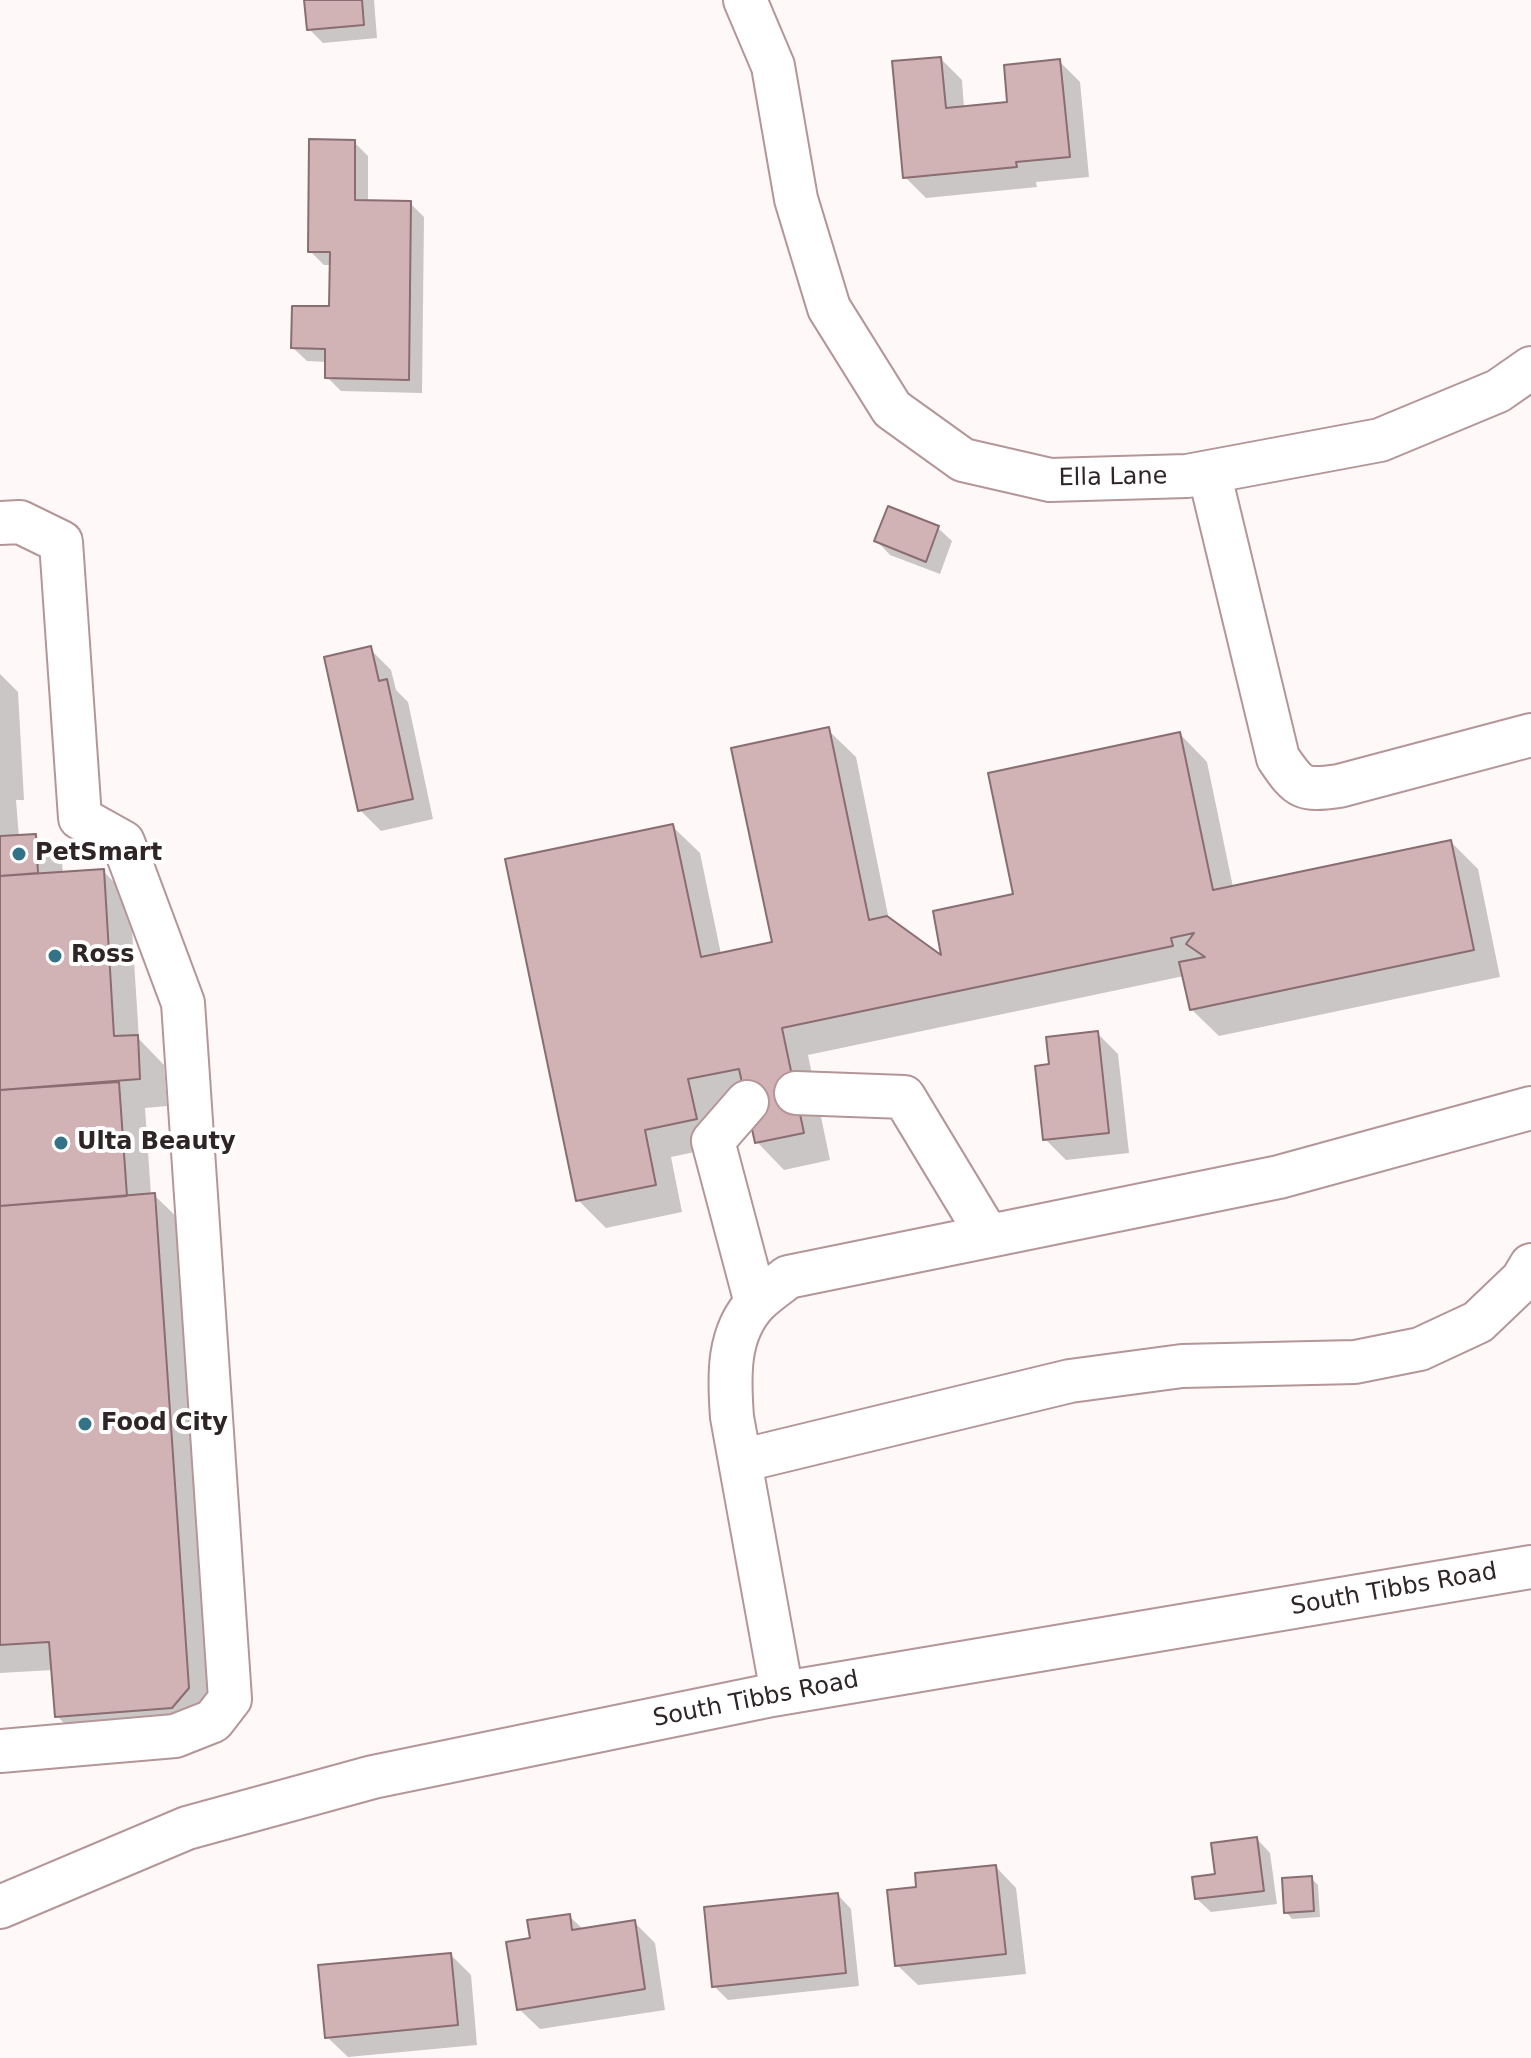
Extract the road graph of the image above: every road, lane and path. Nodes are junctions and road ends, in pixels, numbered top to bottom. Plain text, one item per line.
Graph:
1 (745, 0) edge
2 (1528, 383) edge
3 (1209, 472) junction
4 (0, 523) edge
5 (1531, 735) edge
6 (796, 1093) dead end
7 (747, 1102) dead end
8 (1531, 1108) edge
9 (988, 1236) junction
10 (1531, 1265) edge
11 (756, 1303) junction
12 (740, 1461) junction
13 (1531, 1567) edge
14 (782, 1693) junction
15 (0, 1751) edge
16 (0, 1907) edge

1 - 3 street, Ella Lane
2 - 3 street, Ella Lane
3 - 5 street
4 - 15 street
6 - 9 street
7 - 11 street
8 - 9 street
9 - 11 street
10 - 12 street
11 - 12 street
12 - 14 street
13 - 14 street, South Tibbs Road
14 - 16 street, South Tibbs Road

